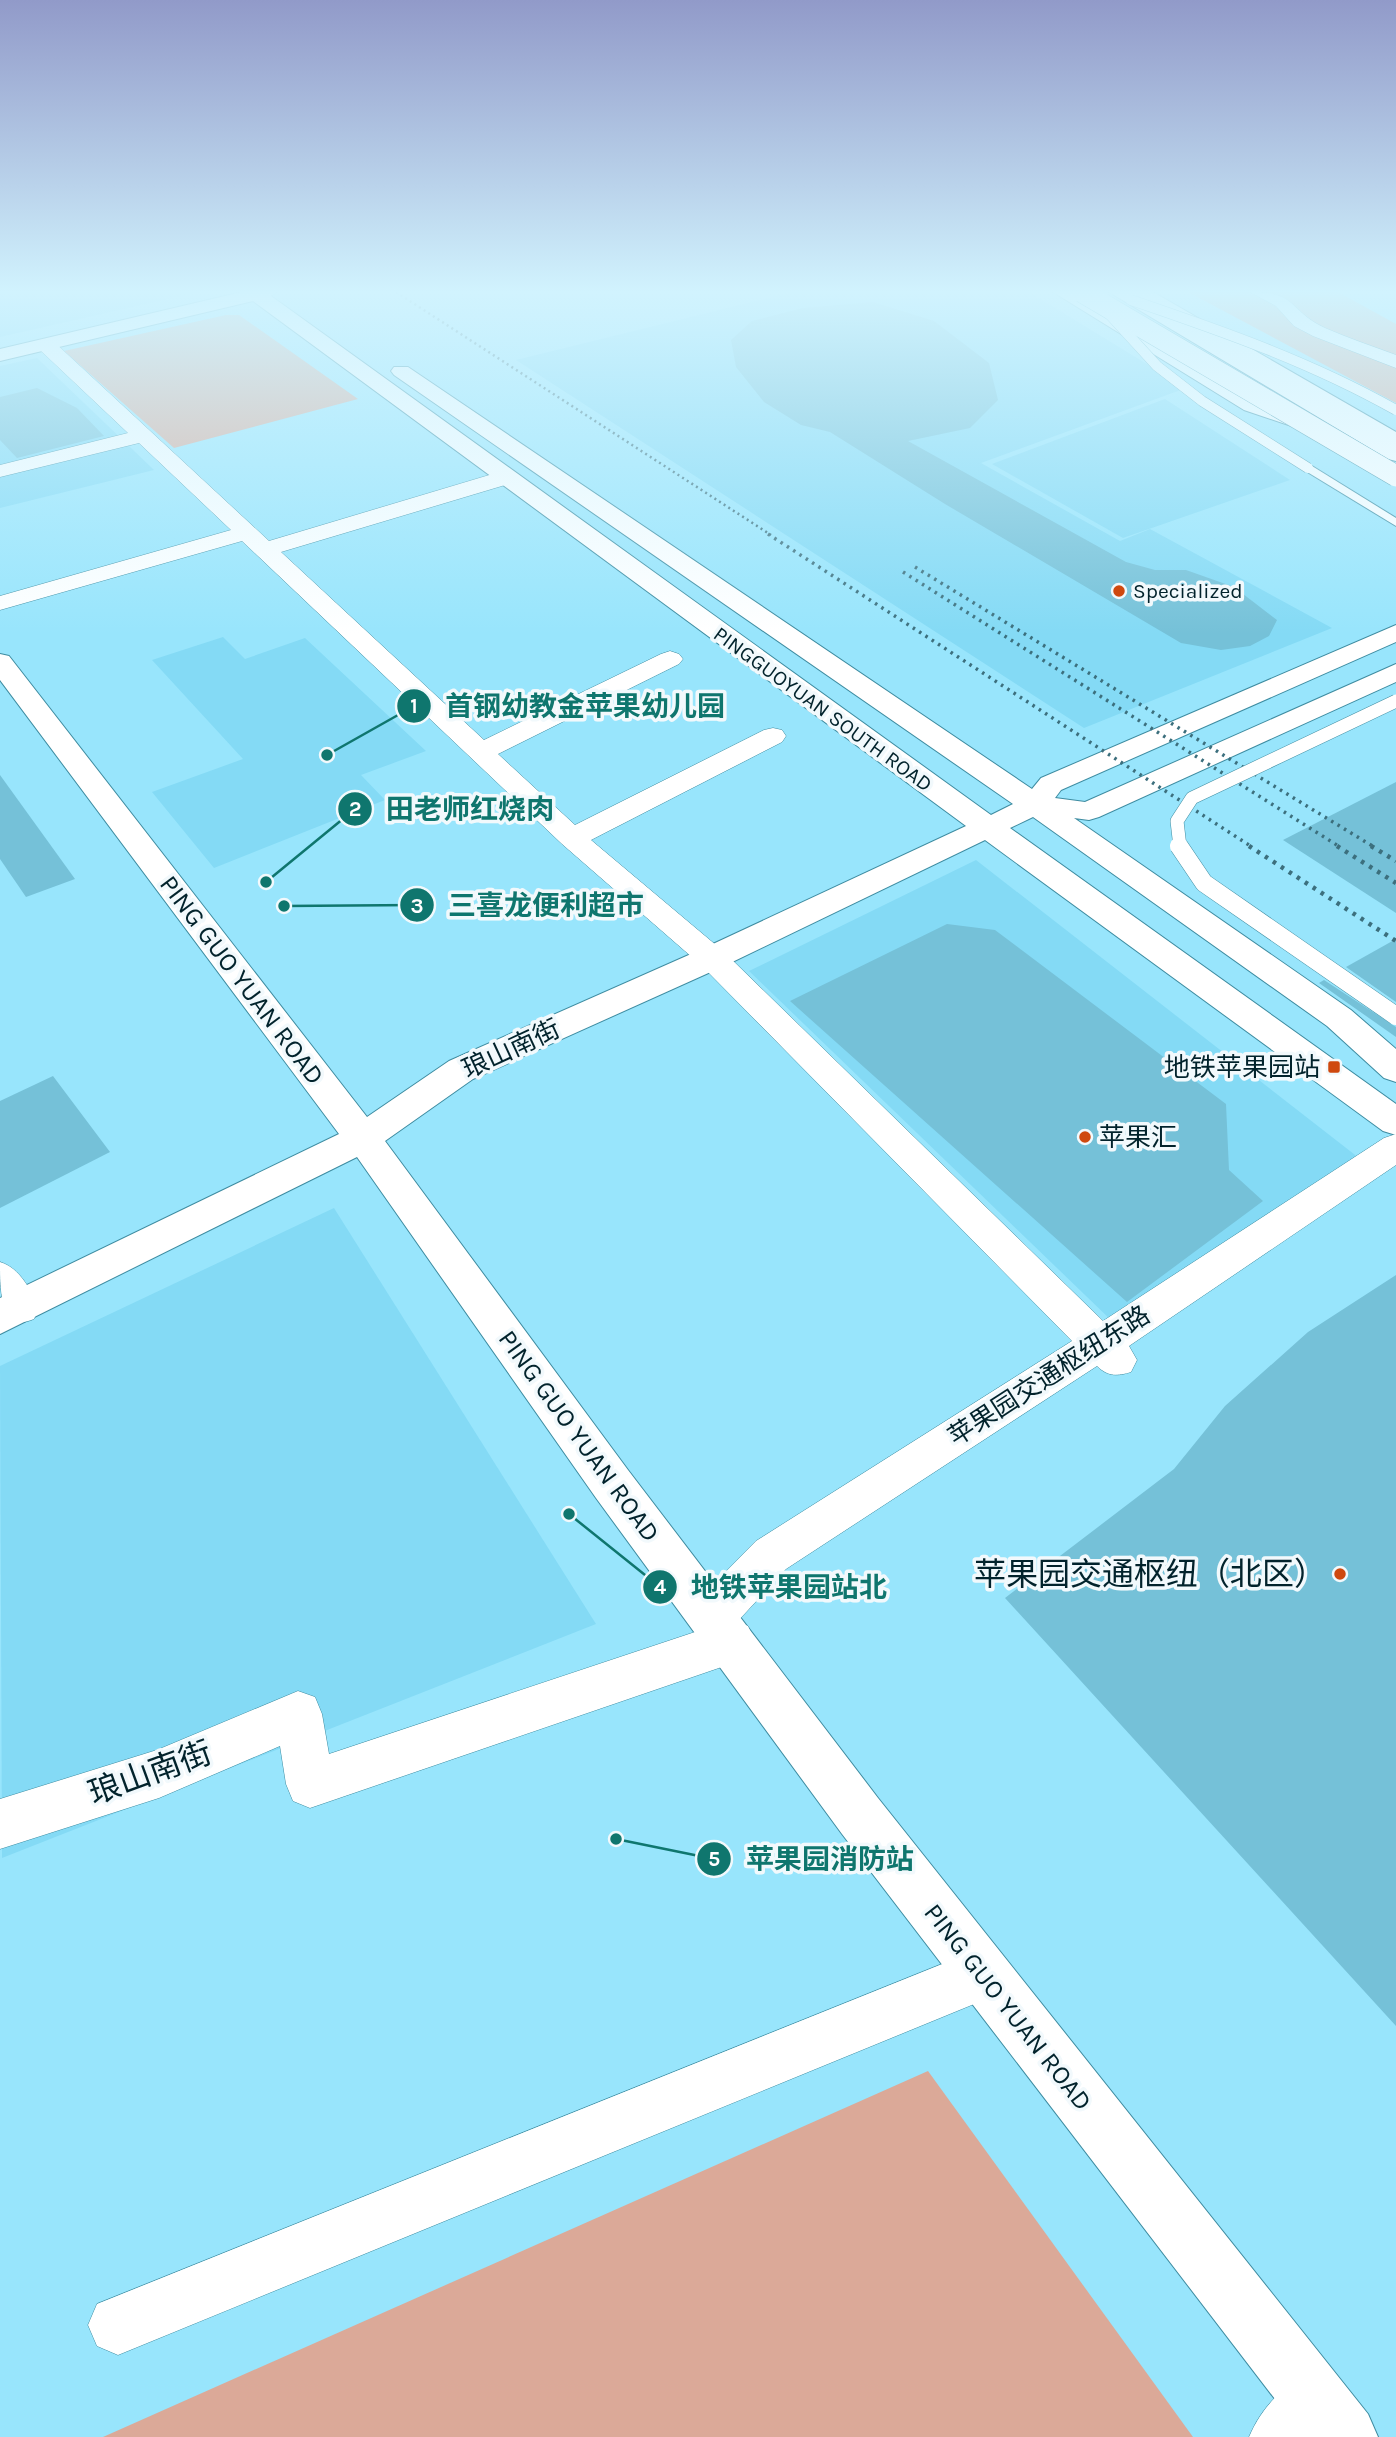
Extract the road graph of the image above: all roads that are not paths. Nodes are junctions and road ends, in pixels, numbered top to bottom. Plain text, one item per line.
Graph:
1 (110, 406) edge
2 (406, 406) edge
3 (452, 406) edge
4 (1210, 406) edge
5 (1251, 406) edge
6 (1277, 406) edge
7 (1282, 406) edge
8 (1315, 406) edge
9 (1335, 406) edge
10 (1342, 406) edge
11 (1354, 416) junction
12 (1324, 431) junction
13 (142, 436) junction
14 (1396, 441) edge
15 (1396, 454) edge
16 (0, 471) edge
17 (1396, 475) edge
18 (503, 478) junction
19 (1396, 523) edge
20 (255, 541) junction
21 (0, 603) edge
22 (1396, 633) edge
23 (670, 659) dead end
24 (0, 662) edge
25 (1396, 672) edge
26 (1396, 701) edge
27 (773, 736) dead end
28 (481, 752) junction
29 (1035, 805) junction
30 (987, 828) junction
31 (572, 838) junction
32 (712, 958) junction
33 (1396, 1016) edge
34 (1396, 1069) edge
35 (1396, 1122) edge
36 (363, 1138) junction
37 (1396, 1147) edge
38 (7, 1300) edge
39 (1109, 1351) junction
40 (722, 1629) junction
41 (0, 1824) edge
42 (982, 1974) junction
43 (118, 2325) dead end
44 (1314, 2425) edge

1 - 13 street
2 - 18 main road, PINGGUOYUAN SOUTH ROAD
3 - 29 main road, PINGGUOYUAN SOUTH ROAD
4 - 19 lane, bridge
5 - 12 main road
6 - 17 main road, bridge
7 - 12 main road
8 - 15 main road, bridge
9 - 11 main road
10 - 11 main road
11 - 14 main road
12 - 17 main road
13 - 16 street
13 - 20 street
18 - 20 street
18 - 30 main road, PINGGUOYUAN SOUTH ROAD
20 - 21 street
20 - 28 street
22 - 29 main road
23 - 28 street
24 - 36 main road, PING GUO YUAN ROAD
25 - 29 main road
26 - 33 lane, bridge
27 - 31 street
28 - 31 street
29 - 30 main road, 琅山南街
29 - 34 main road, PINGGUOYUAN SOUTH ROAD
30 - 32 main road, 琅山南街
30 - 35 main road, PINGGUOYUAN SOUTH ROAD
31 - 32 street
32 - 36 main road, 琅山南街
32 - 39 street
36 - 38 main road, 琅山南街
36 - 40 main road, PING GUO YUAN ROAD
37 - 39 street, 苹果园交通枢纽东路
39 - 40 street, 苹果园交通枢纽东路
40 - 41 street, 琅山南街
40 - 42 main road, PING GUO YUAN ROAD
42 - 43 street
42 - 44 main road, PING GUO YUAN ROAD

